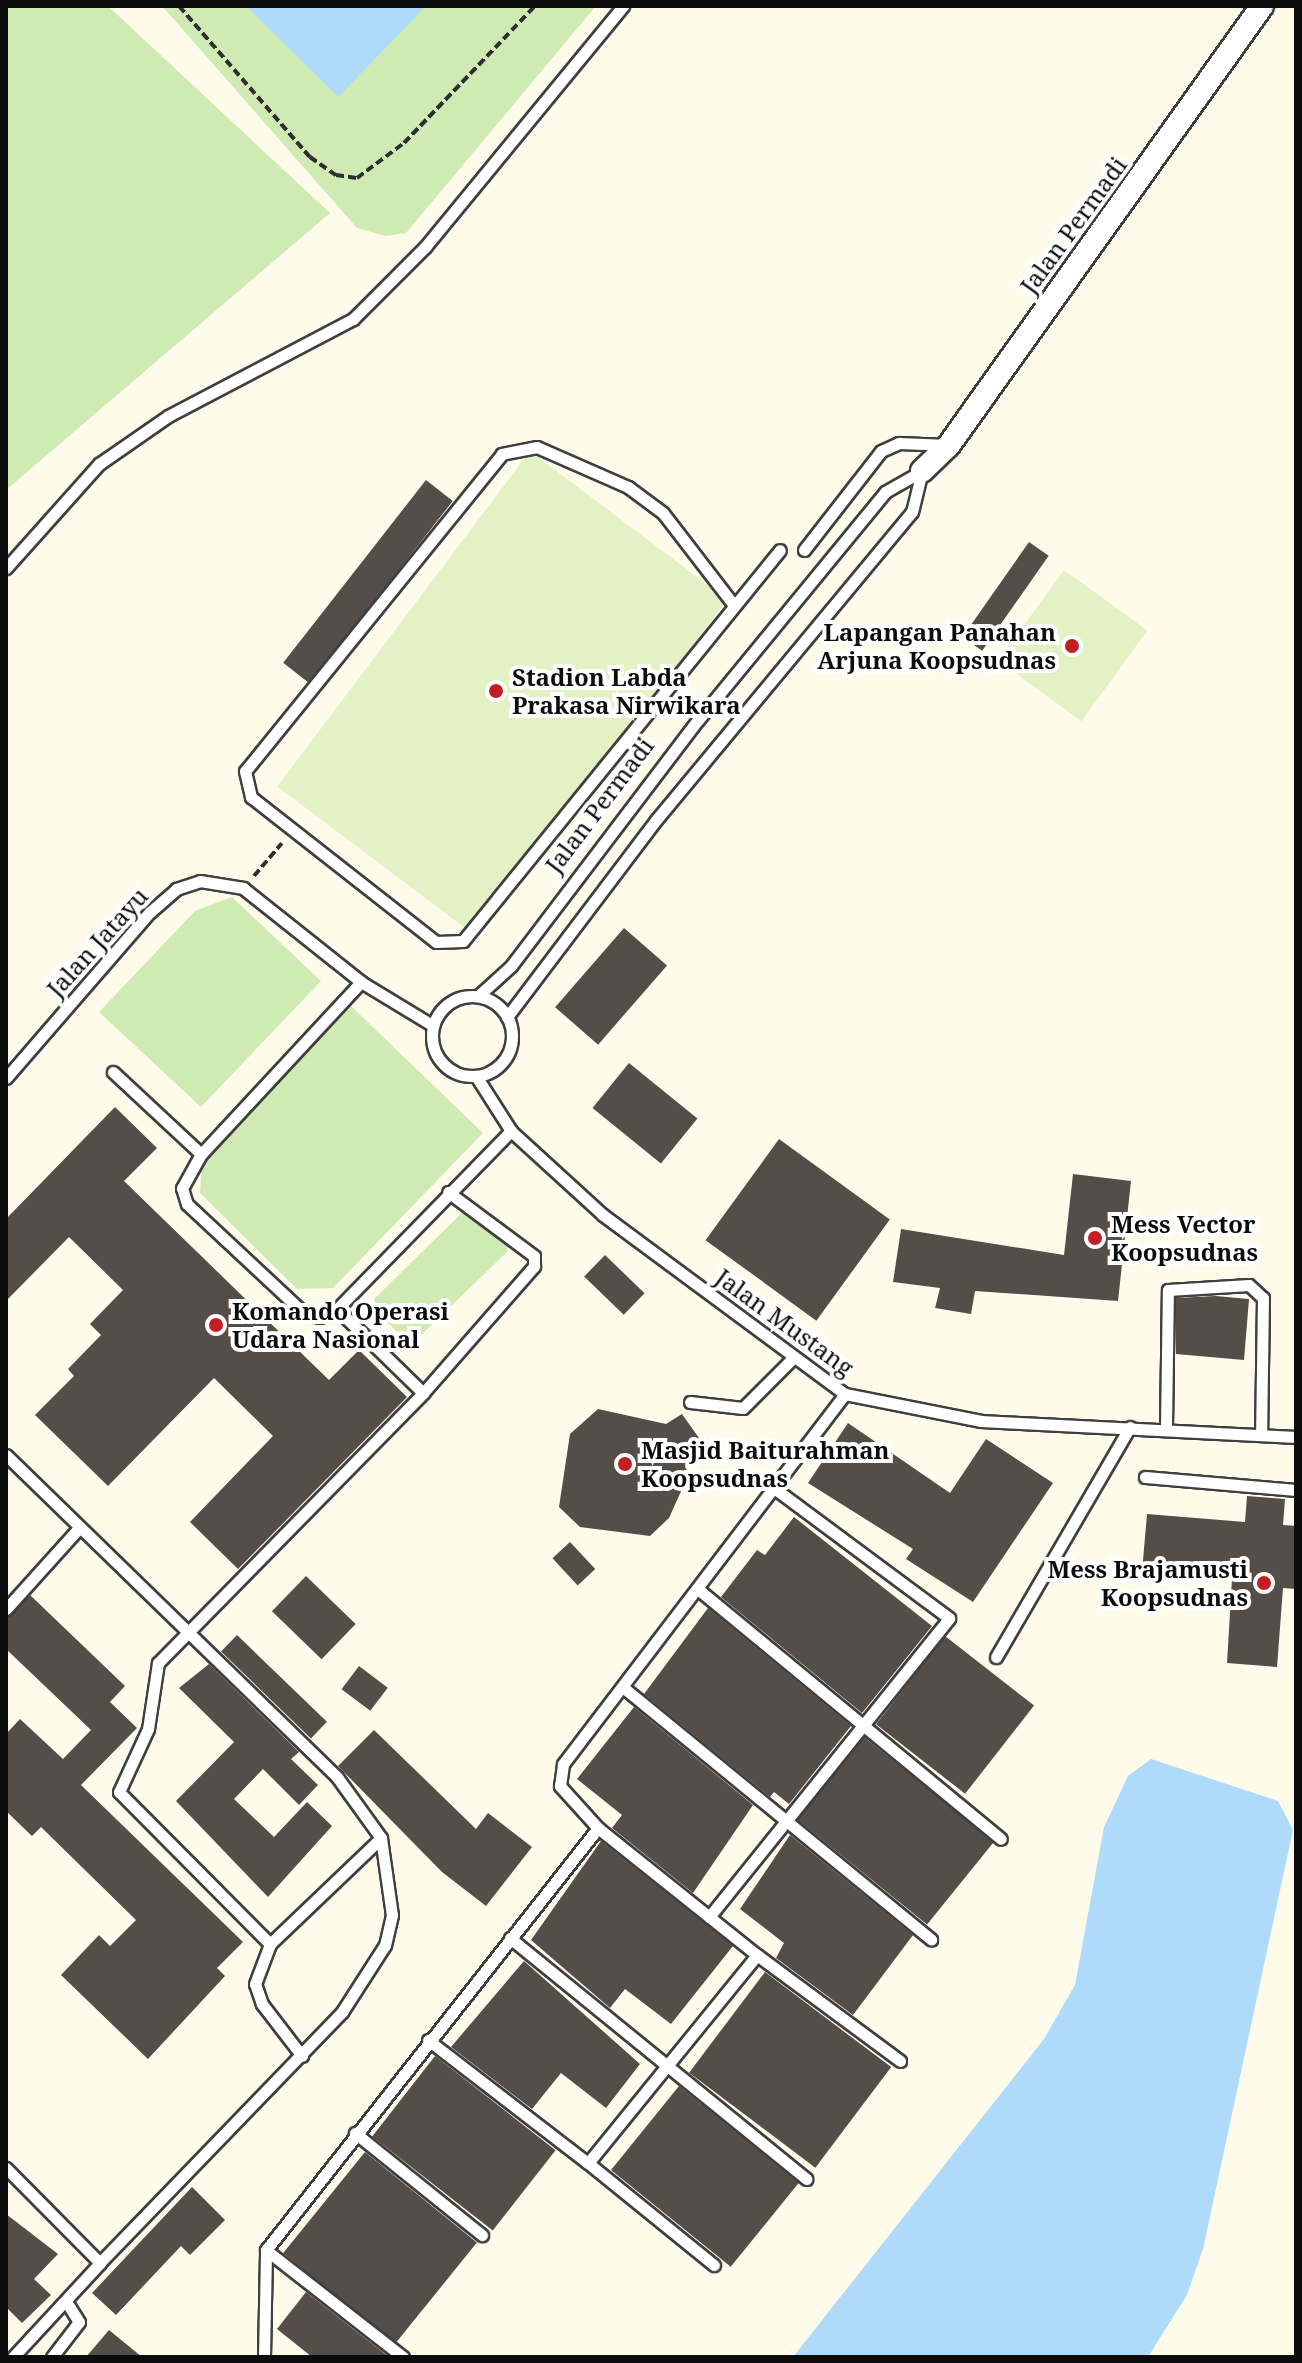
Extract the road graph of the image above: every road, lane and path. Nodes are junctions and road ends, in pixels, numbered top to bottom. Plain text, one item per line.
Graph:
1 (179, 6) edge
2 (535, 6) edge
3 (623, 6) edge
4 (1262, 6) edge
5 (949, 445) junction
6 (922, 471) junction
7 (780, 550) dead end
8 (804, 550) dead end
9 (6, 568) edge
10 (733, 604) junction
11 (292, 832) junction
12 (243, 888) junction
13 (361, 982) junction
14 (478, 996) junction
15 (507, 1017) junction
16 (432, 1025) junction
17 (113, 1072) dead end
18 (476, 1076) junction
19 (6, 1078) edge
20 (511, 1131) junction
21 (201, 1154) junction
22 (448, 1192) junction
23 (337, 1309) junction
24 (792, 1359) junction
25 (423, 1393) junction
26 (845, 1394) junction
27 (690, 1402) dead end
28 (1130, 1427) junction
29 (1166, 1427) junction
30 (1261, 1434) junction
31 (1296, 1437) edge
32 (6, 1455) edge
33 (1145, 1477) dead end
34 (775, 1489) junction
35 (1296, 1490) edge
36 (78, 1529) junction
37 (699, 1590) junction
38 (6, 1609) edge
39 (188, 1630) junction
40 (996, 1657) dead end
41 (624, 1688) junction
42 (861, 1721) junction
43 (787, 1823) junction
44 (598, 1828) junction
45 (381, 1838) junction
46 (1001, 1839) dead end
47 (709, 1917) junction
48 (510, 1938) junction
49 (931, 1939) dead end
50 (270, 1944) junction
51 (757, 1955) junction
52 (428, 2040) junction
53 (302, 2056) junction
54 (900, 2061) dead end
55 (668, 2066) junction
56 (355, 2133) junction
57 (588, 2163) junction
58 (6, 2168) edge
59 (807, 2179) dead end
60 (482, 2235) dead end
61 (266, 2250) junction
62 (100, 2263) junction
63 (714, 2265) dead end
64 (66, 2301) junction
65 (13, 2357) edge
66 (52, 2357) edge
67 (264, 2357) edge
68 (403, 2357) edge

1 - 2 path
3 - 9 lane
4 - 5 street, Jalan Permadi
5 - 6 street, Jalan Permadi
5 - 8 lane
6 - 14 lane, Jalan Permadi
6 - 15 lane
7 - 10 lane
10 - 11 lane
10 - 11 lane
11 - 12 path
12 - 13 lane
12 - 19 lane, Jalan Jatayu
13 - 16 lane
13 - 21 lane
14 - 15 lane
14 - 16 lane
15 - 18 lane
16 - 18 lane
17 - 21 lane
18 - 20 lane, Jalan Mustang
20 - 22 lane
20 - 24 lane, Jalan Mustang
21 - 23 lane
22 - 23 lane
22 - 25 lane
23 - 25 lane
24 - 26 lane, Jalan Mustang
24 - 27 lane
25 - 39 lane
26 - 28 lane, Jalan Mustang
26 - 34 lane
28 - 29 lane, Jalan Mustang
28 - 40 lane
29 - 30 lane, Jalan Mustang
29 - 30 lane
30 - 31 lane, Jalan Mustang
32 - 36 lane
33 - 35 lane
34 - 37 lane
34 - 42 lane
36 - 38 lane
36 - 39 lane
37 - 41 lane
37 - 42 lane
39 - 45 lane
39 - 50 lane
41 - 43 lane
41 - 44 lane
42 - 43 lane
42 - 46 lane
43 - 47 lane
43 - 49 lane
44 - 47 lane
44 - 48 lane
45 - 50 lane
45 - 53 lane
47 - 51 lane
48 - 52 lane
48 - 55 lane
50 - 53 lane
51 - 54 lane
51 - 55 lane
52 - 56 lane
52 - 57 lane
53 - 62 lane
55 - 57 lane
55 - 59 lane
56 - 60 lane
56 - 61 lane
57 - 63 lane
58 - 62 lane
61 - 67 lane
61 - 68 lane
62 - 64 lane
64 - 65 lane
64 - 66 lane

